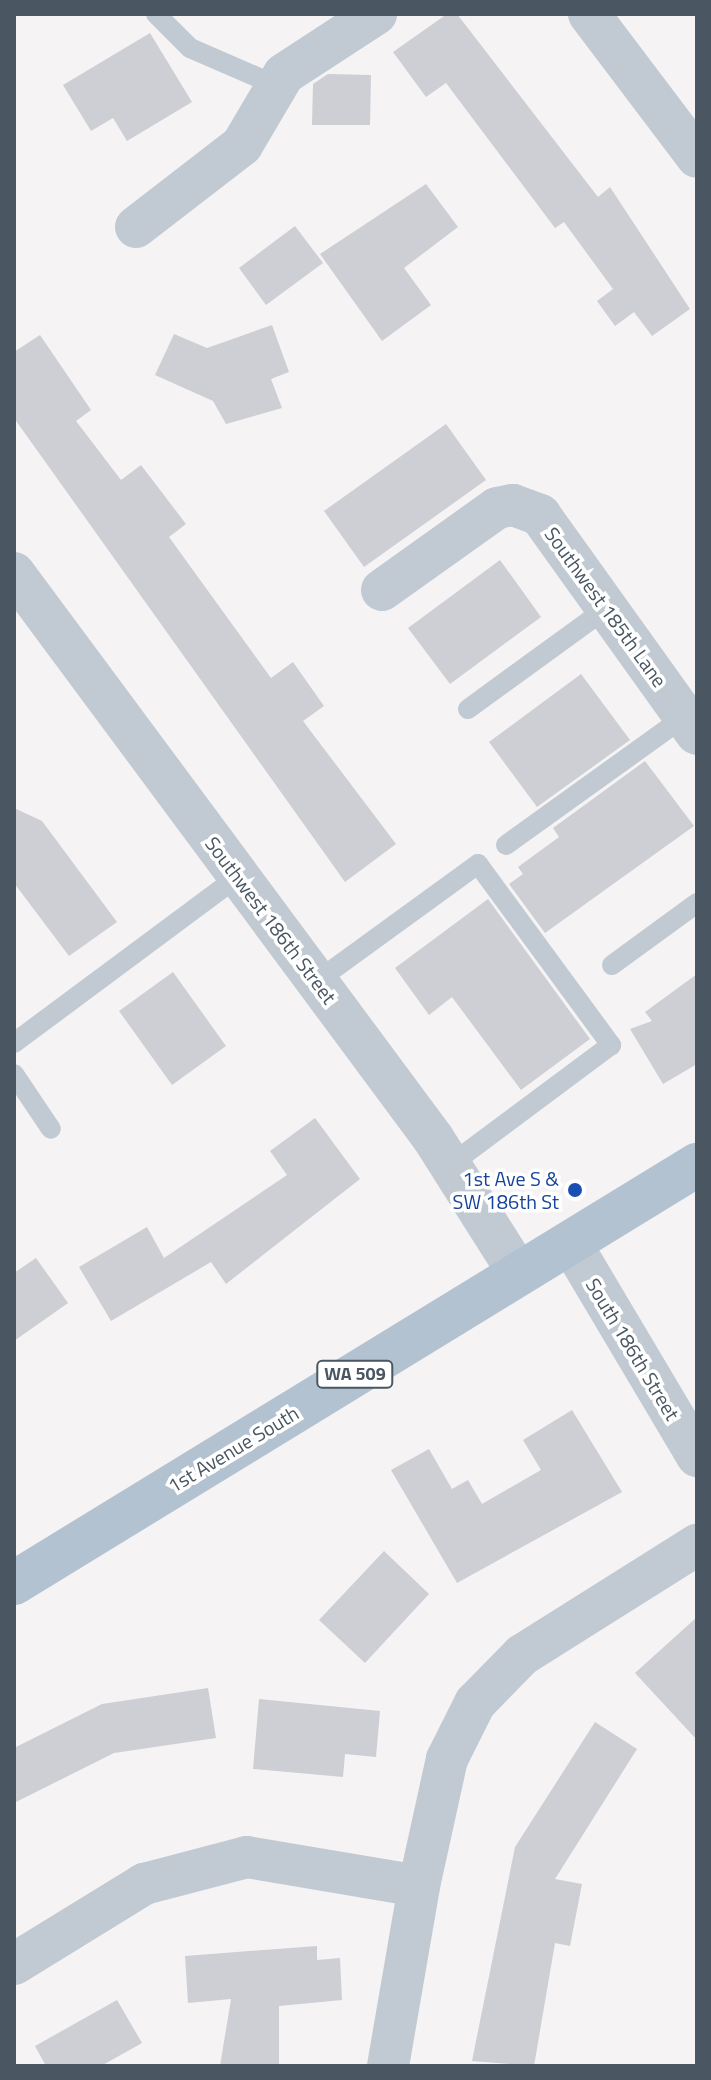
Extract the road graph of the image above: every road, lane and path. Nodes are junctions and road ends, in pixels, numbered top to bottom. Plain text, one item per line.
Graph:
1 (156, 14) edge
2 (376, 14) edge
3 (589, 14) edge
4 (278, 86) junction
5 (697, 157) edge
6 (136, 227) dead end
7 (14, 573) edge
8 (382, 590) dead end
9 (607, 608) junction
10 (468, 709) dead end
11 (691, 726) edge
12 (506, 845) dead end
13 (239, 876) junction
14 (697, 903) edge
15 (612, 965) dead end
16 (317, 981) junction
17 (14, 1043) edge
18 (14, 1074) edge
19 (51, 1129) dead end
20 (450, 1165) junction
21 (697, 1165) edge
22 (570, 1242) junction
23 (519, 1274) junction
24 (697, 1456) edge
25 (697, 1545) edge
26 (14, 1583) edge
27 (419, 1886) junction
28 (14, 1964) edge
29 (388, 2066) edge

1 - 4 lane
2 - 4 street
3 - 5 street
4 - 6 street
7 - 13 street, Southwest 186th Street
8 - 9 street, Southwest 185th Lane
9 - 10 lane
9 - 11 street, Southwest 185th Lane
11 - 12 lane
13 - 16 street, Southwest 186th Street
13 - 17 lane
14 - 15 lane
16 - 20 street, Southwest 186th Street
16 - 20 lane
18 - 19 lane
20 - 23 street, Southwest 186th Street
21 - 22 main road, 1st Avenue South / WA 509
22 - 23 main road, 1st Avenue South / WA 509
22 - 24 street, South 186th Street
23 - 26 main road, 1st Avenue South / WA 509
25 - 27 street
27 - 28 street
27 - 29 street

